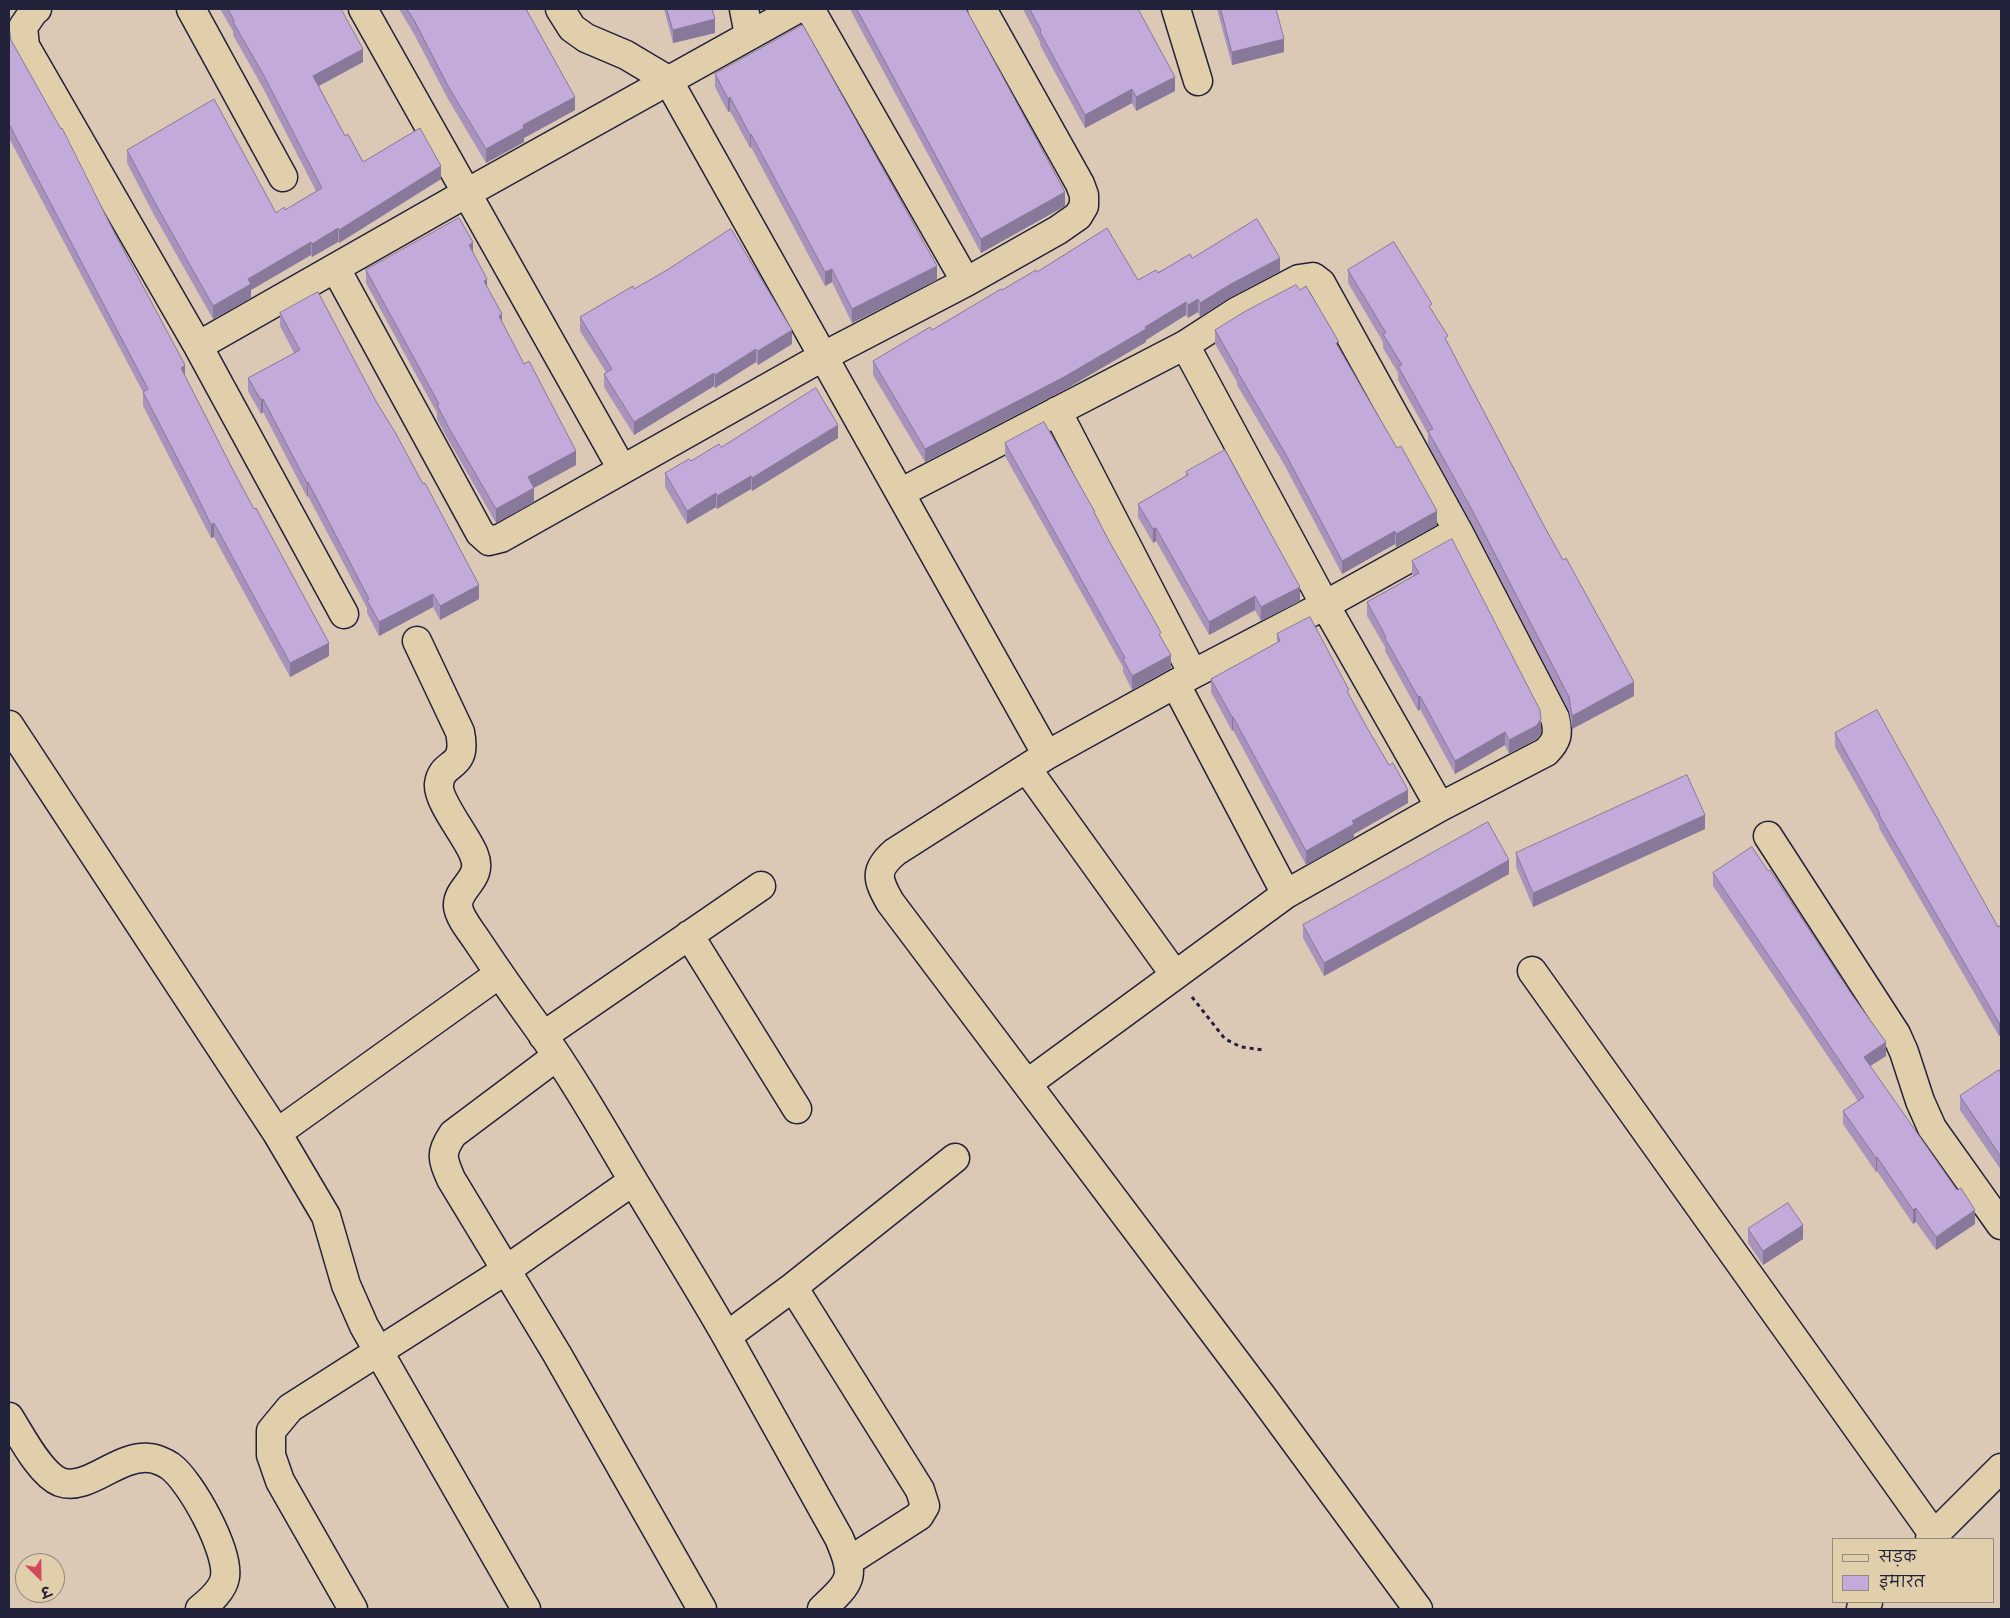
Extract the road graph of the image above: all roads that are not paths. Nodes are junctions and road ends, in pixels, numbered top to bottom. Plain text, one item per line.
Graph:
1 (38, 9) edge
2 (191, 9) edge
3 (363, 9) edge
4 (560, 9) edge
5 (744, 9) edge
6 (797, 9) edge
7 (810, 9) edge
8 (982, 9) edge
9 (1176, 9) edge
10 (750, 35) junction
11 (668, 80) junction
12 (1198, 82) dead end
13 (283, 177) dead end
14 (465, 194) junction
15 (336, 269) junction
16 (966, 282) junction
17 (1184, 345) junction
18 (198, 346) junction
19 (824, 356) junction
20 (1057, 411) junction
21 (622, 470) junction
22 (900, 492) junction
23 (1458, 531) junction
24 (1325, 605) junction
25 (344, 614) dead end
26 (417, 641) dead end
27 (1185, 680) junction
28 (9, 725) edge
29 (1037, 762) junction
30 (1440, 807) junction
31 (1768, 836) dead end
32 (761, 886) dead end
33 (1286, 894) junction
34 (689, 935) junction
35 (1532, 971) dead end
36 (499, 974) junction
37 (1174, 974) junction
38 (550, 1046) junction
39 (1028, 1083) junction
40 (797, 1109) dead end
41 (277, 1133) junction
42 (955, 1158) dead end
43 (633, 1181) junction
44 (2001, 1225) edge
45 (506, 1270) junction
46 (793, 1287) junction
47 (727, 1336) junction
48 (378, 1353) junction
49 (9, 1417) edge
50 (2001, 1468) edge
51 (1932, 1537) edge
52 (850, 1561) junction
53 (200, 1609) edge
54 (353, 1609) edge
55 (526, 1609) edge
56 (702, 1609) edge
57 (822, 1609) edge
58 (1418, 1609) edge

1 - 18 street
2 - 13 street
3 - 14 street
4 - 11 street
5 - 10 street
6 - 10 street
7 - 16 street
8 - 16 street
9 - 12 street
10 - 11 street
11 - 14 street
11 - 19 street
14 - 15 street
14 - 21 street
15 - 18 street
15 - 21 street
16 - 19 street
17 - 20 street
17 - 23 street
17 - 24 street
18 - 25 street
19 - 21 street
19 - 22 street
20 - 22 street
20 - 27 street
22 - 29 street
23 - 24 street
23 - 30 street
24 - 27 street
24 - 30 street
26 - 36 street
27 - 29 street
27 - 33 street
28 - 41 street
29 - 37 street
29 - 39 street
30 - 33 street
31 - 44 street
32 - 34 street
33 - 37 street
34 - 38 street
34 - 40 street
35 - 51 street
36 - 38 street
36 - 41 street
37 - 39 street
38 - 43 street
38 - 45 street
39 - 58 street
41 - 48 street
42 - 46 street
43 - 45 street
43 - 47 street
45 - 48 street
45 - 56 street
46 - 47 street
46 - 52 street
47 - 52 street
48 - 54 street
48 - 55 street
49 - 53 street
50 - 51 street
52 - 57 street

